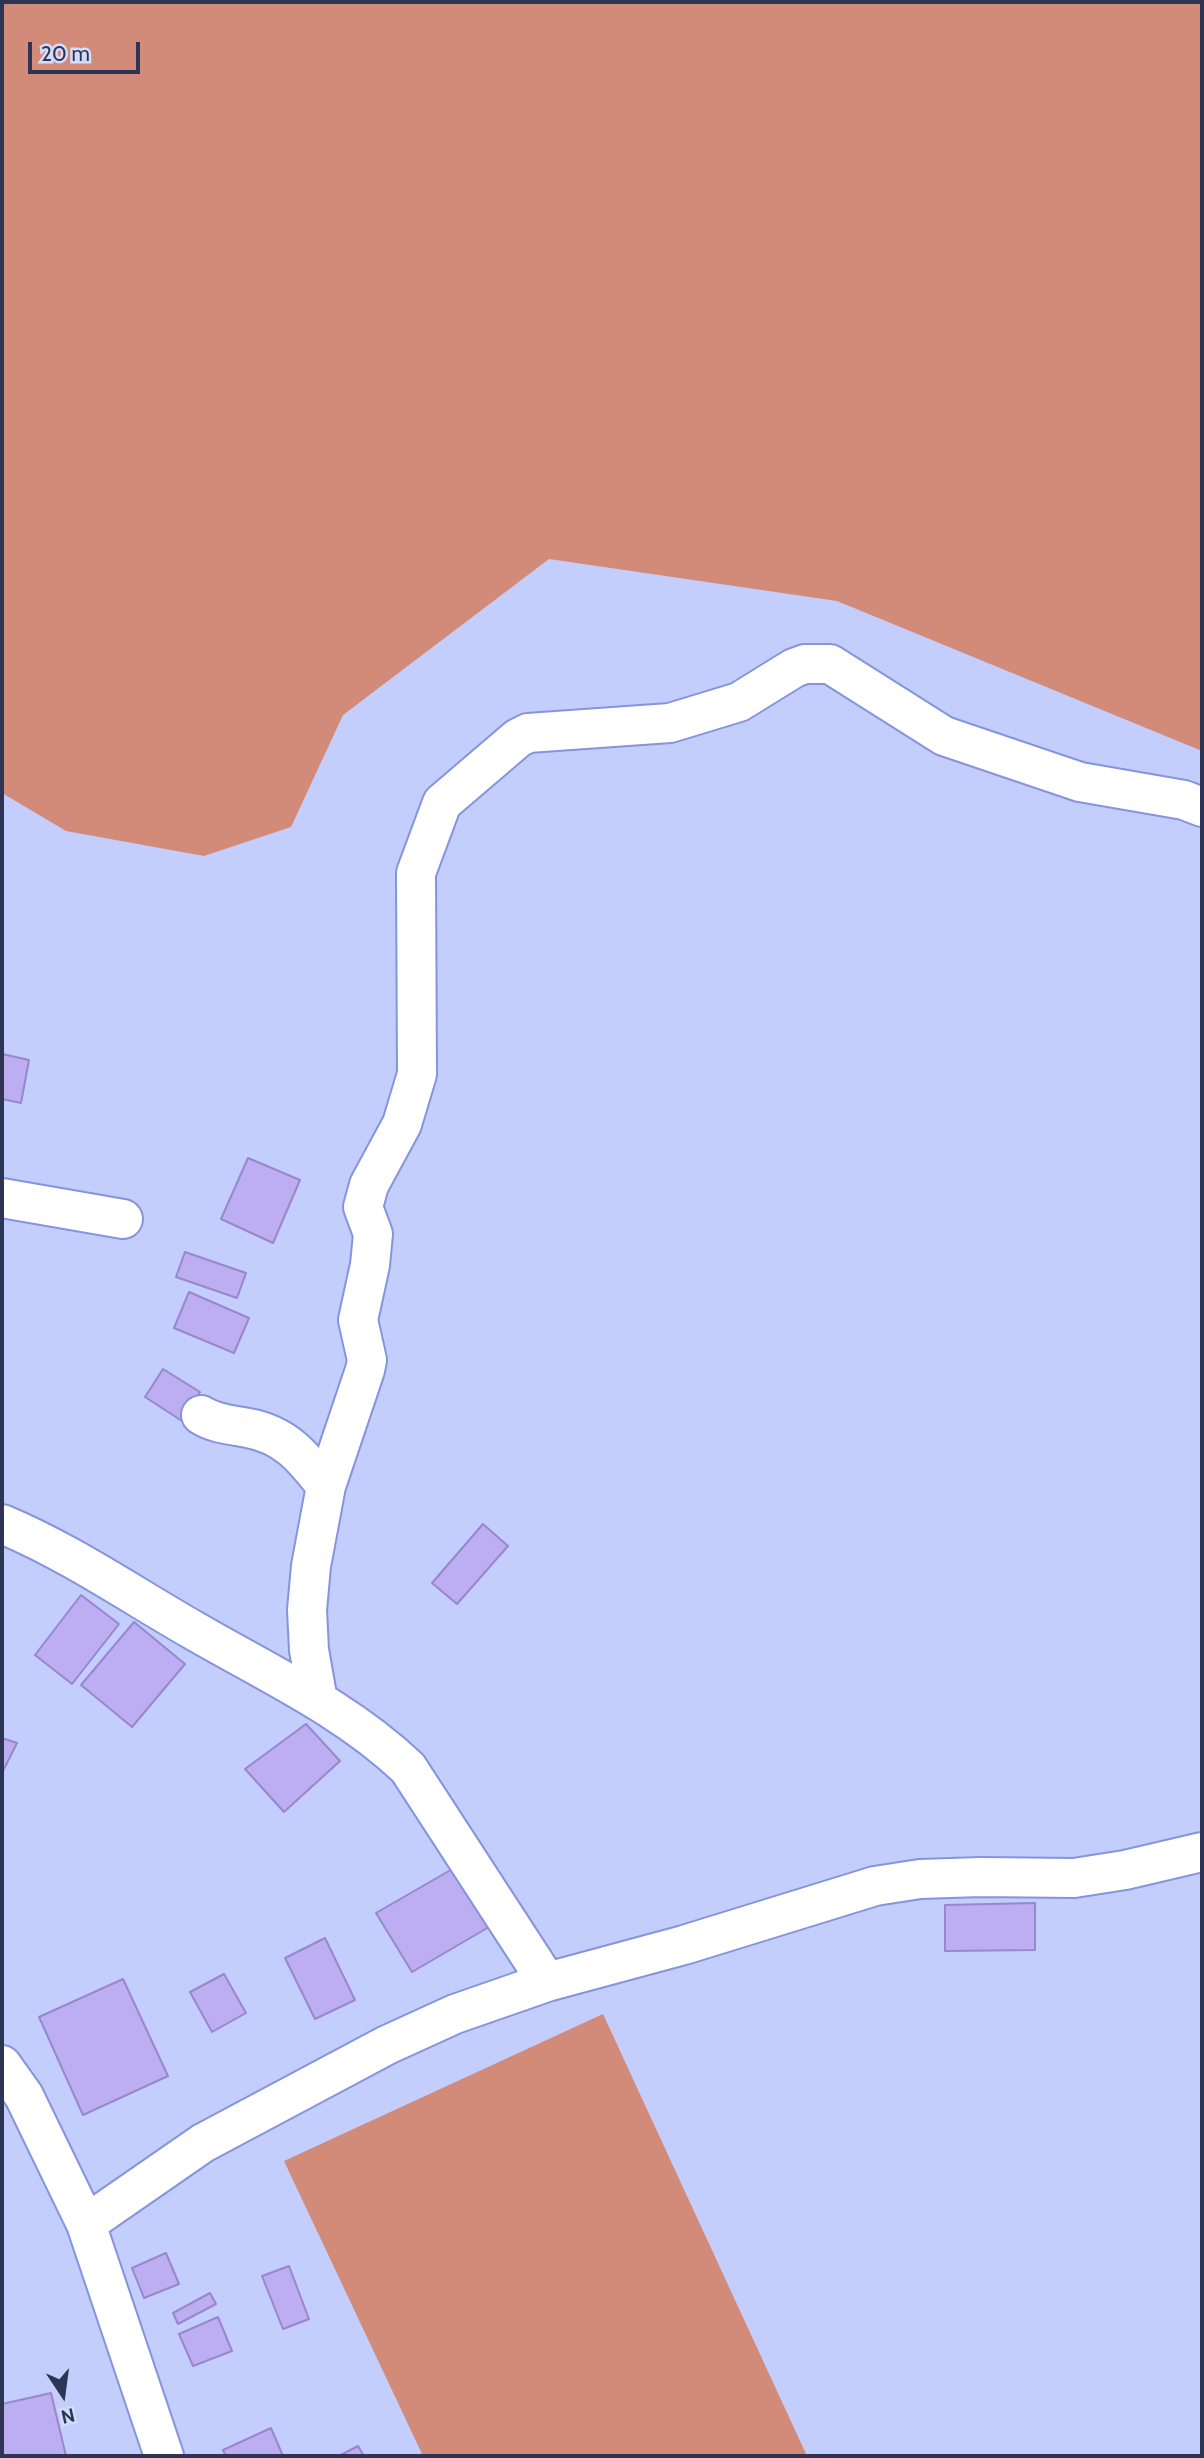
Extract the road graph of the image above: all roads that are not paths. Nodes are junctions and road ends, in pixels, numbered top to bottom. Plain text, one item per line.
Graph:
1 (1202, 807) edge
2 (2, 1198) edge
3 (123, 1219) dead end
4 (201, 1415) dead end
5 (326, 1486) junction
6 (2, 1524) edge
7 (318, 1701) junction
8 (1202, 1852) edge
9 (547, 1982) junction
10 (2, 2065) edge
11 (86, 2224) junction
12 (164, 2456) edge

1 - 5 street
2 - 3 street
4 - 5 street
5 - 7 street
6 - 7 street
7 - 9 street
8 - 9 street
9 - 11 street
10 - 11 street
11 - 12 street

